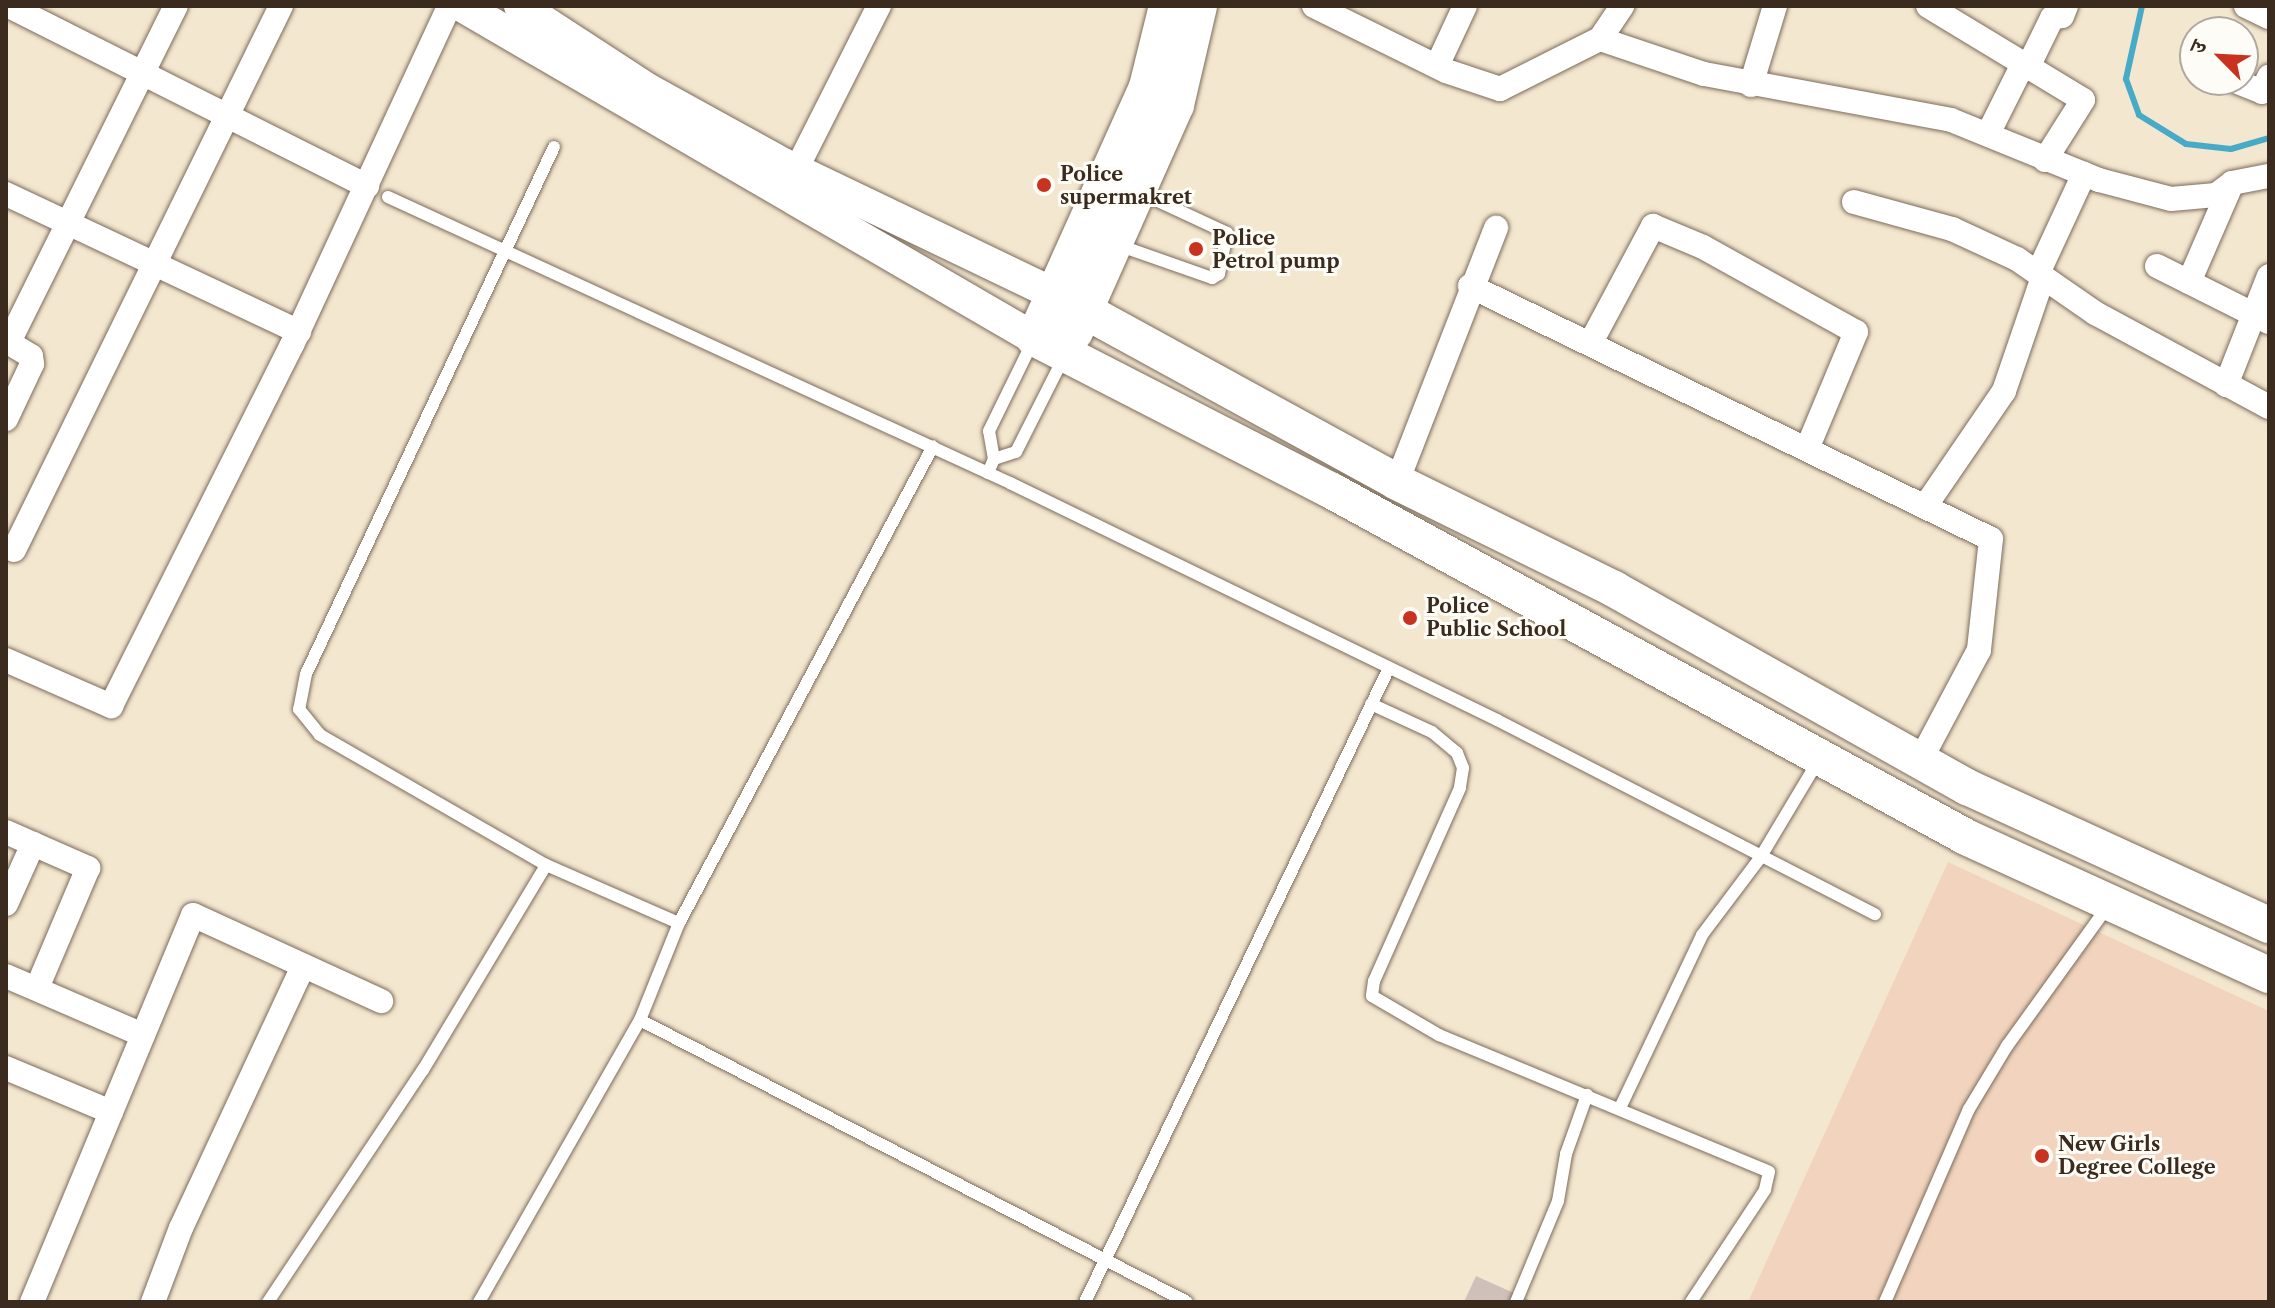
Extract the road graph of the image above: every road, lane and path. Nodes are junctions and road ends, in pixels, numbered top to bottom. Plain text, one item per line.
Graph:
1 (9, 6) edge
2 (176, 6) edge
3 (281, 6) edge
4 (449, 6) edge
5 (462, 6) edge
6 (520, 6) edge
7 (879, 6) edge
8 (1167, 6) edge
9 (1199, 6) edge
10 (1314, 6) edge
11 (1465, 6) edge
12 (1622, 6) edge
13 (1775, 6) edge
14 (1928, 6) edge
15 (2246, 6) edge
16 (2050, 10) edge
17 (1361, 16) edge
18 (2269, 17) edge
19 (1600, 39) junction
20 (1437, 66) junction
21 (2024, 67) junction
22 (143, 71) junction
23 (1751, 85) junction
24 (230, 116) junction
25 (1989, 132) junction
26 (554, 147) dead end
27 (2045, 160) junction
28 (796, 170) junction
29 (2084, 174) junction
30 (2269, 176) edge
31 (2232, 183) junction
32 (377, 191) junction
33 (1138, 192) junction
34 (6, 194) edge
35 (1854, 202) dead end
36 (65, 223) junction
37 (1496, 228) dead end
38 (1115, 243) junction
39 (507, 252) junction
40 (155, 266) junction
41 (2157, 266) dead end
42 (2041, 274) junction
43 (2269, 276) edge
44 (2189, 282) junction
45 (1470, 286) junction
46 (1070, 302) junction
47 (2261, 318) edge
48 (299, 332) junction
49 (1034, 338) junction
50 (7, 341) edge
51 (1590, 344) junction
52 (1066, 354) junction
53 (2226, 385) junction
54 (2269, 407) edge
55 (6, 419) edge
56 (933, 446) junction
57 (1807, 449) junction
58 (994, 459) junction
59 (988, 473) junction
60 (1397, 482) junction
61 (1926, 505) junction
62 (14, 550) dead end
63 (6, 660) edge
64 (1388, 670) junction
65 (1371, 704) junction
66 (1819, 759) junction
67 (1920, 761) junction
68 (6, 832) edge
69 (33, 844) junction
70 (1760, 858) junction
71 (546, 865) junction
72 (2110, 903) junction
73 (6, 904) edge
74 (1875, 914) dead end
75 (679, 923) junction
76 (2269, 925) edge
77 (303, 966) junction
78 (2269, 975) edge
79 (6, 976) edge
80 (37, 988) junction
81 (381, 1001) dead end
82 (640, 1020) junction
83 (143, 1035) junction
84 (6, 1068) edge
85 (1587, 1095) junction
86 (1620, 1108) junction
87 (111, 1112) junction
88 (1107, 1258) junction
89 (32, 1302) edge
90 (153, 1302) edge
91 (268, 1302) edge
92 (479, 1302) edge
93 (1085, 1302) edge
94 (1187, 1302) edge
95 (1516, 1302) edge
96 (1691, 1302) edge
97 (1885, 1302) edge

1 - 22 street
2 - 22 street
3 - 24 street
4 - 32 street
5 - 49 main road
6 - 28 main road
7 - 28 street
8 - 46 main road
9 - 33 main road
10 - 17 street
11 - 20 street
12 - 19 street
13 - 23 street
14 - 21 street
15 - 18 street
16 - 21 street
17 - 20 street
19 - 20 street
19 - 23 street
21 - 25 street
21 - 27 street
22 - 24 street
22 - 36 street
23 - 25 street
24 - 32 street
24 - 40 street
25 - 27 street
26 - 39 lane
27 - 29 street
28 - 46 main road
29 - 31 street
29 - 42 street
30 - 31 street
31 - 44 street
32 - 39 lane
32 - 48 street
33 - 38 main road
33 - 38 lane
34 - 36 street
35 - 42 street
36 - 40 street
36 - 50 street
37 - 45 street
38 - 46 main road
39 - 56 lane
39 - 71 lane
40 - 48 street
40 - 62 street
41 - 44 street
42 - 53 street
42 - 61 street
43 - 47 street
44 - 47 street
45 - 51 street
45 - 60 street
46 - 49 main road
46 - 52 main road
46 - 60 main road
47 - 53 street
48 - 63 street
49 - 52 main road
49 - 58 lane
50 - 55 street
51 - 57 street
51 - 57 street
52 - 58 lane
52 - 66 main road
53 - 54 street
56 - 59 lane
56 - 75 lane
57 - 61 street
58 - 59 lane
59 - 64 lane
60 - 67 main road
61 - 67 street
64 - 65 lane
64 - 70 lane
65 - 85 lane
65 - 88 lane
66 - 70 lane
66 - 72 main road
67 - 76 main road
68 - 69 street
69 - 73 street
69 - 80 street
70 - 74 lane
70 - 86 lane
71 - 75 lane
71 - 91 lane
72 - 78 main road
72 - 97 lane
75 - 82 lane
77 - 81 street
77 - 83 street
77 - 90 street
79 - 80 street
80 - 83 street
82 - 88 lane
82 - 92 lane
83 - 87 street
84 - 87 street
85 - 86 lane
85 - 95 lane
86 - 96 lane
87 - 89 street
88 - 93 lane
88 - 94 lane

